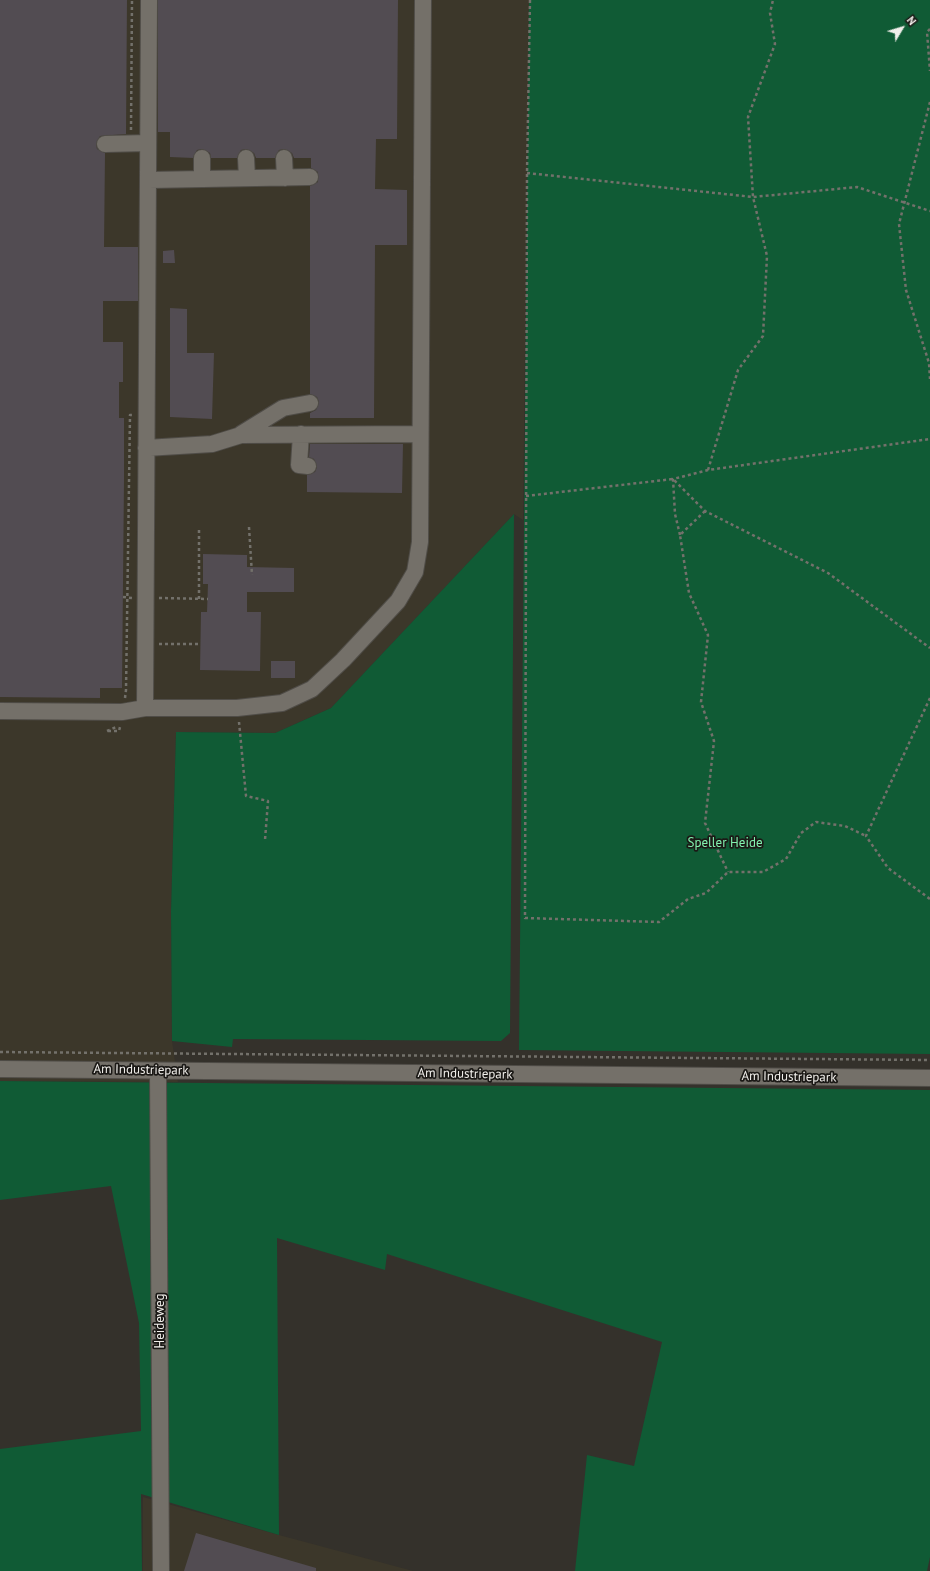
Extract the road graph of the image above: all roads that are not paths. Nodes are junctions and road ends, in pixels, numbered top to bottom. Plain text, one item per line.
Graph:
1 (149, 0) edge
2 (422, 0) edge
3 (148, 142) junction
4 (105, 144) dead end
5 (202, 158) dead end
6 (246, 158) dead end
7 (284, 158) dead end
8 (310, 177) dead end
9 (247, 178) junction
10 (285, 178) junction
11 (202, 179) junction
12 (149, 180) junction
13 (310, 403) dead end
14 (300, 434) junction
15 (420, 434) junction
16 (241, 435) junction
17 (146, 448) junction
18 (308, 466) dead end
19 (145, 708) junction
20 (0, 711) edge
21 (0, 1069) edge
22 (158, 1071) junction
23 (930, 1078) edge
24 (161, 1571) edge

1 - 3 street
2 - 15 street
3 - 4 street
3 - 12 street
5 - 11 street
6 - 9 street
7 - 10 street
8 - 10 street
9 - 10 street
9 - 11 street
11 - 12 street
12 - 17 street
13 - 16 street
14 - 15 street
14 - 16 street
14 - 18 street
15 - 19 street
16 - 17 street
17 - 19 street
19 - 20 street
21 - 22 street, Am Industriepark
22 - 23 street, Am Industriepark
22 - 24 street, Heideweg

